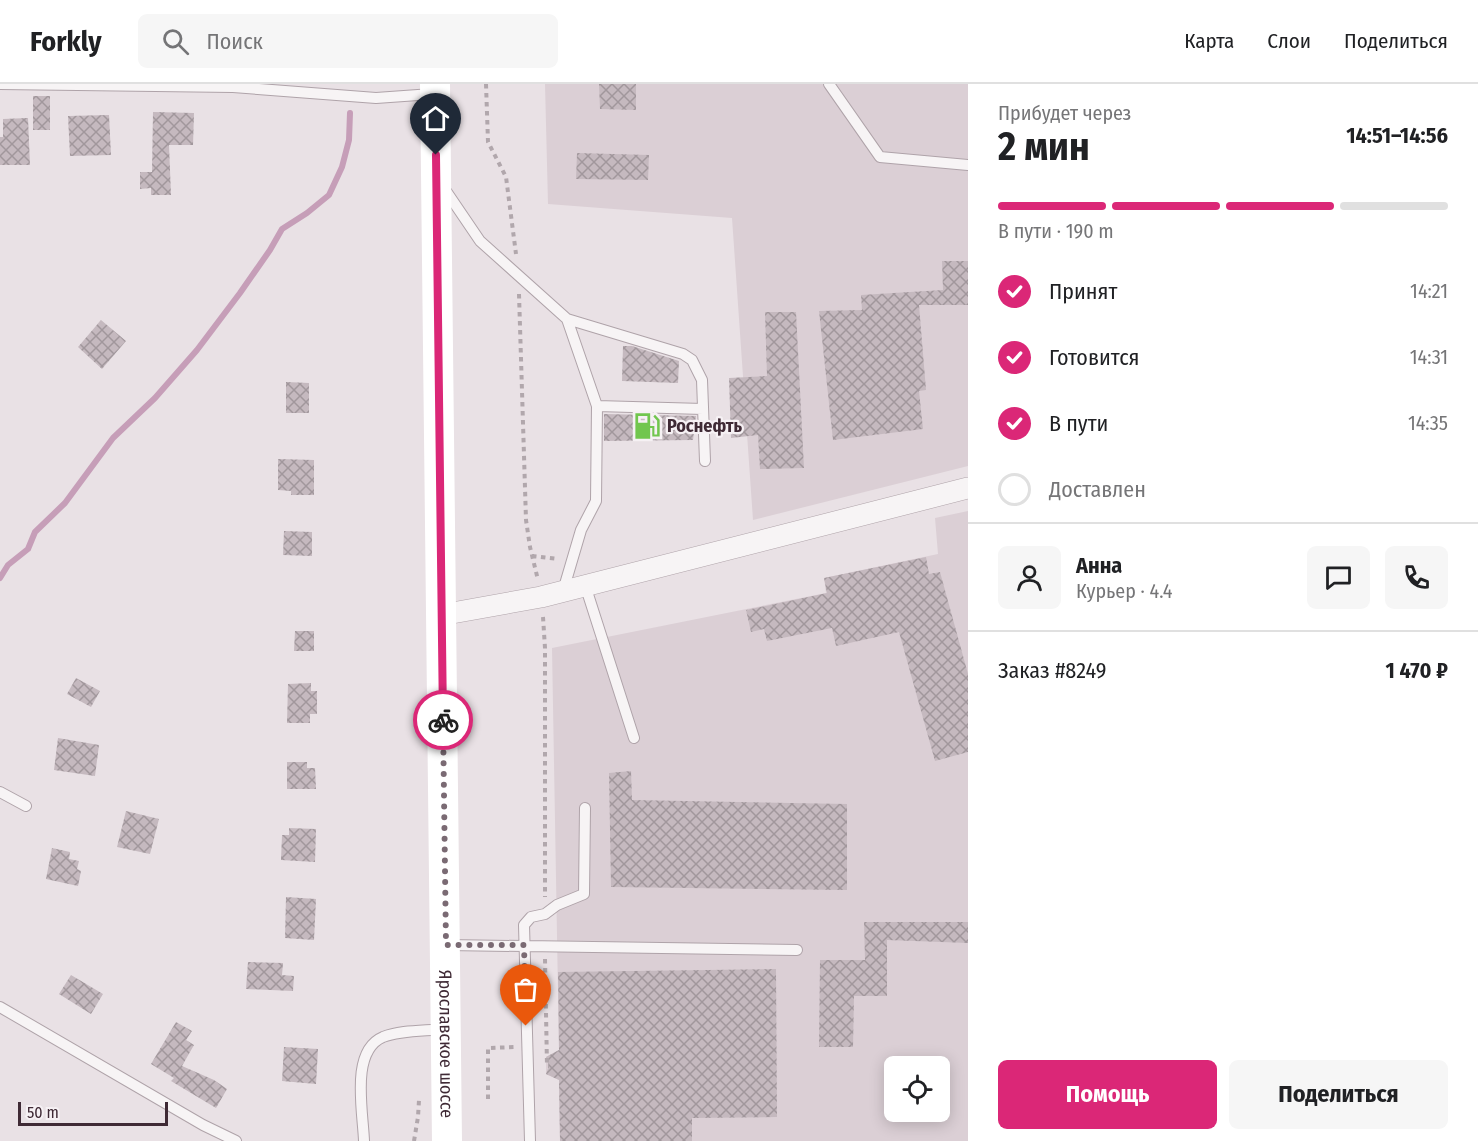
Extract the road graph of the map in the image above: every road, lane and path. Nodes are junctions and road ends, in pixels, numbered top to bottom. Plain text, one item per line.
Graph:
1 (0, 84) edge
2 (486, 84) edge
3 (829, 84) edge
4 (435, 89) edge
5 (968, 165) edge
6 (436, 175) junction
7 (518, 274) junction
8 (567, 319) junction
9 (597, 406) junction
10 (703, 409) junction
11 (705, 460) dead end
12 (968, 488) edge
13 (532, 556) junction
14 (572, 560) junction
15 (585, 585) junction
16 (563, 591) junction
17 (541, 597) junction
18 (441, 615) junction
19 (634, 738) dead end
20 (0, 792) edge
21 (26, 806) dead end
22 (585, 808) dead end
23 (545, 914) junction
24 (446, 945) junction
25 (524, 945) junction
26 (545, 947) junction
27 (797, 950) dead end
28 (0, 1007) edge
29 (447, 1028) junction
30 (546, 1046) junction
31 (527, 1047) junction
32 (549, 1066) dead end
33 (488, 1100) dead end
34 (418, 1101) dead end
35 (236, 1141) edge
36 (364, 1141) edge
37 (414, 1141) edge
38 (447, 1141) edge
39 (530, 1141) edge

1 - 4 lane
2 - 7 path
3 - 5 lane
4 - 6 main road, Ярославское шоссе
6 - 7 lane
6 - 18 main road, Ярославское шоссе
7 - 8 lane
7 - 13 path
8 - 9 lane
8 - 10 lane
9 - 10 lane
9 - 14 lane
10 - 11 lane
12 - 15 street
13 - 14 path
13 - 17 path
14 - 16 lane
15 - 16 street
15 - 19 lane
16 - 17 street
17 - 18 street
17 - 23 path
18 - 24 main road, Ярославское шоссе
20 - 21 lane
22 - 23 lane
23 - 25 lane
24 - 25 lane
24 - 29 main road, Ярославское шоссе
25 - 26 lane
25 - 31 lane
26 - 27 lane
26 - 30 path
28 - 35 lane
29 - 36 lane
29 - 38 main road, Ярославское шоссе
30 - 31 path
30 - 32 path
31 - 33 path
31 - 39 lane
34 - 37 path

